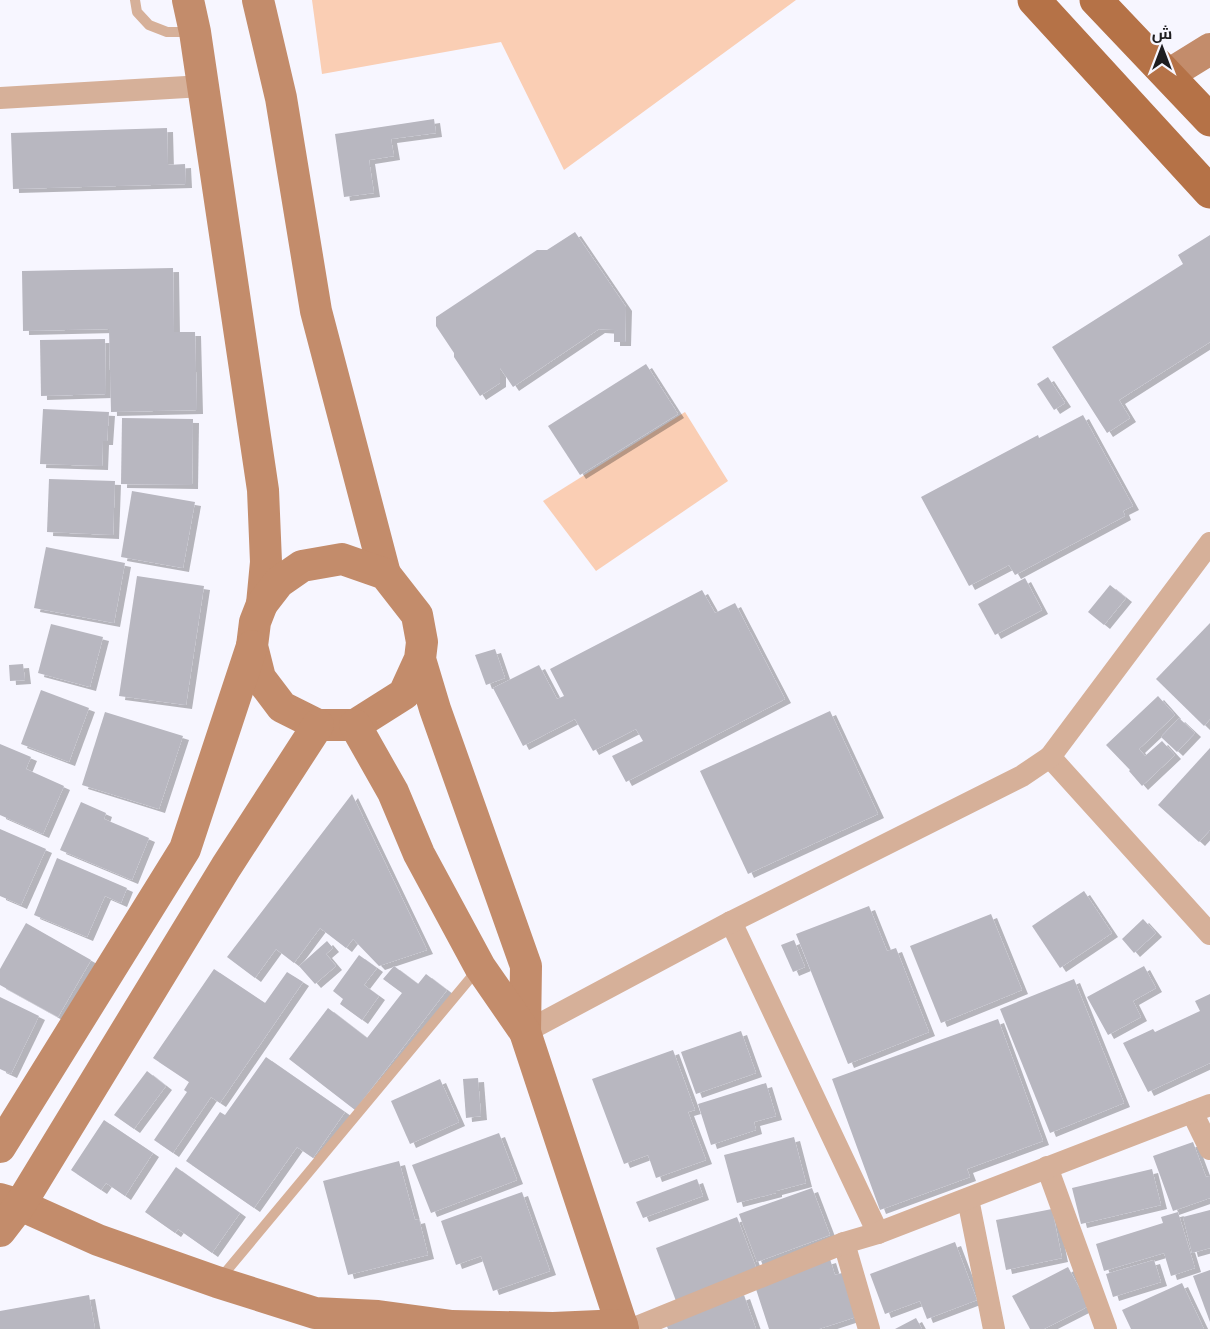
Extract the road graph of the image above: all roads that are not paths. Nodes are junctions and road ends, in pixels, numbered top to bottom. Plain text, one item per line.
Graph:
1 (135, 0) edge
2 (188, 0) edge
3 (258, 0) edge
4 (1034, 0) edge
5 (1096, 0) edge
6 (195, 32) junction
7 (1210, 49) edge
8 (1168, 75) junction
9 (203, 86) junction
10 (0, 98) edge
11 (1208, 113) edge
12 (1210, 192) edge
13 (1207, 552) edge
14 (385, 573) junction
15 (262, 603) junction
16 (252, 646) junction
17 (420, 659) junction
18 (318, 725) junction
19 (355, 725) junction
20 (1050, 757) junction
21 (731, 922) junction
22 (1210, 934) edge
23 (480, 967) junction
24 (525, 1032) junction
25 (1201, 1108) edge
26 (0, 1147) edge
27 (1210, 1149) edge
28 (1047, 1167) junction
29 (968, 1199) junction
30 (10, 1202) edge
31 (0, 1231) edge
32 (878, 1233) junction
33 (844, 1243) junction
34 (217, 1282) junction
35 (626, 1328) edge
36 (869, 1329) edge
37 (994, 1329) edge
38 (1106, 1329) edge

1 - 6 lane
2 - 6 main road
3 - 14 main road
4 - 12 main road
5 - 8 main road
6 - 9 main road
7 - 8 main road
8 - 11 main road
9 - 10 street
9 - 15 main road
13 - 20 street
14 - 15 main road
14 - 17 main road
15 - 16 main road
16 - 18 main road
16 - 26 main road
17 - 19 main road
17 - 24 main road
18 - 19 main road
18 - 30 main road
19 - 23 main road
20 - 21 street
20 - 22 street
21 - 24 street
21 - 32 street
23 - 24 main road
23 - 34 lane
24 - 35 main road
25 - 27 street
25 - 28 street
28 - 29 street
28 - 38 street
29 - 32 street
29 - 37 street
30 - 31 main road
30 - 34 main road
32 - 33 street
33 - 35 street
33 - 36 street
34 - 35 main road

